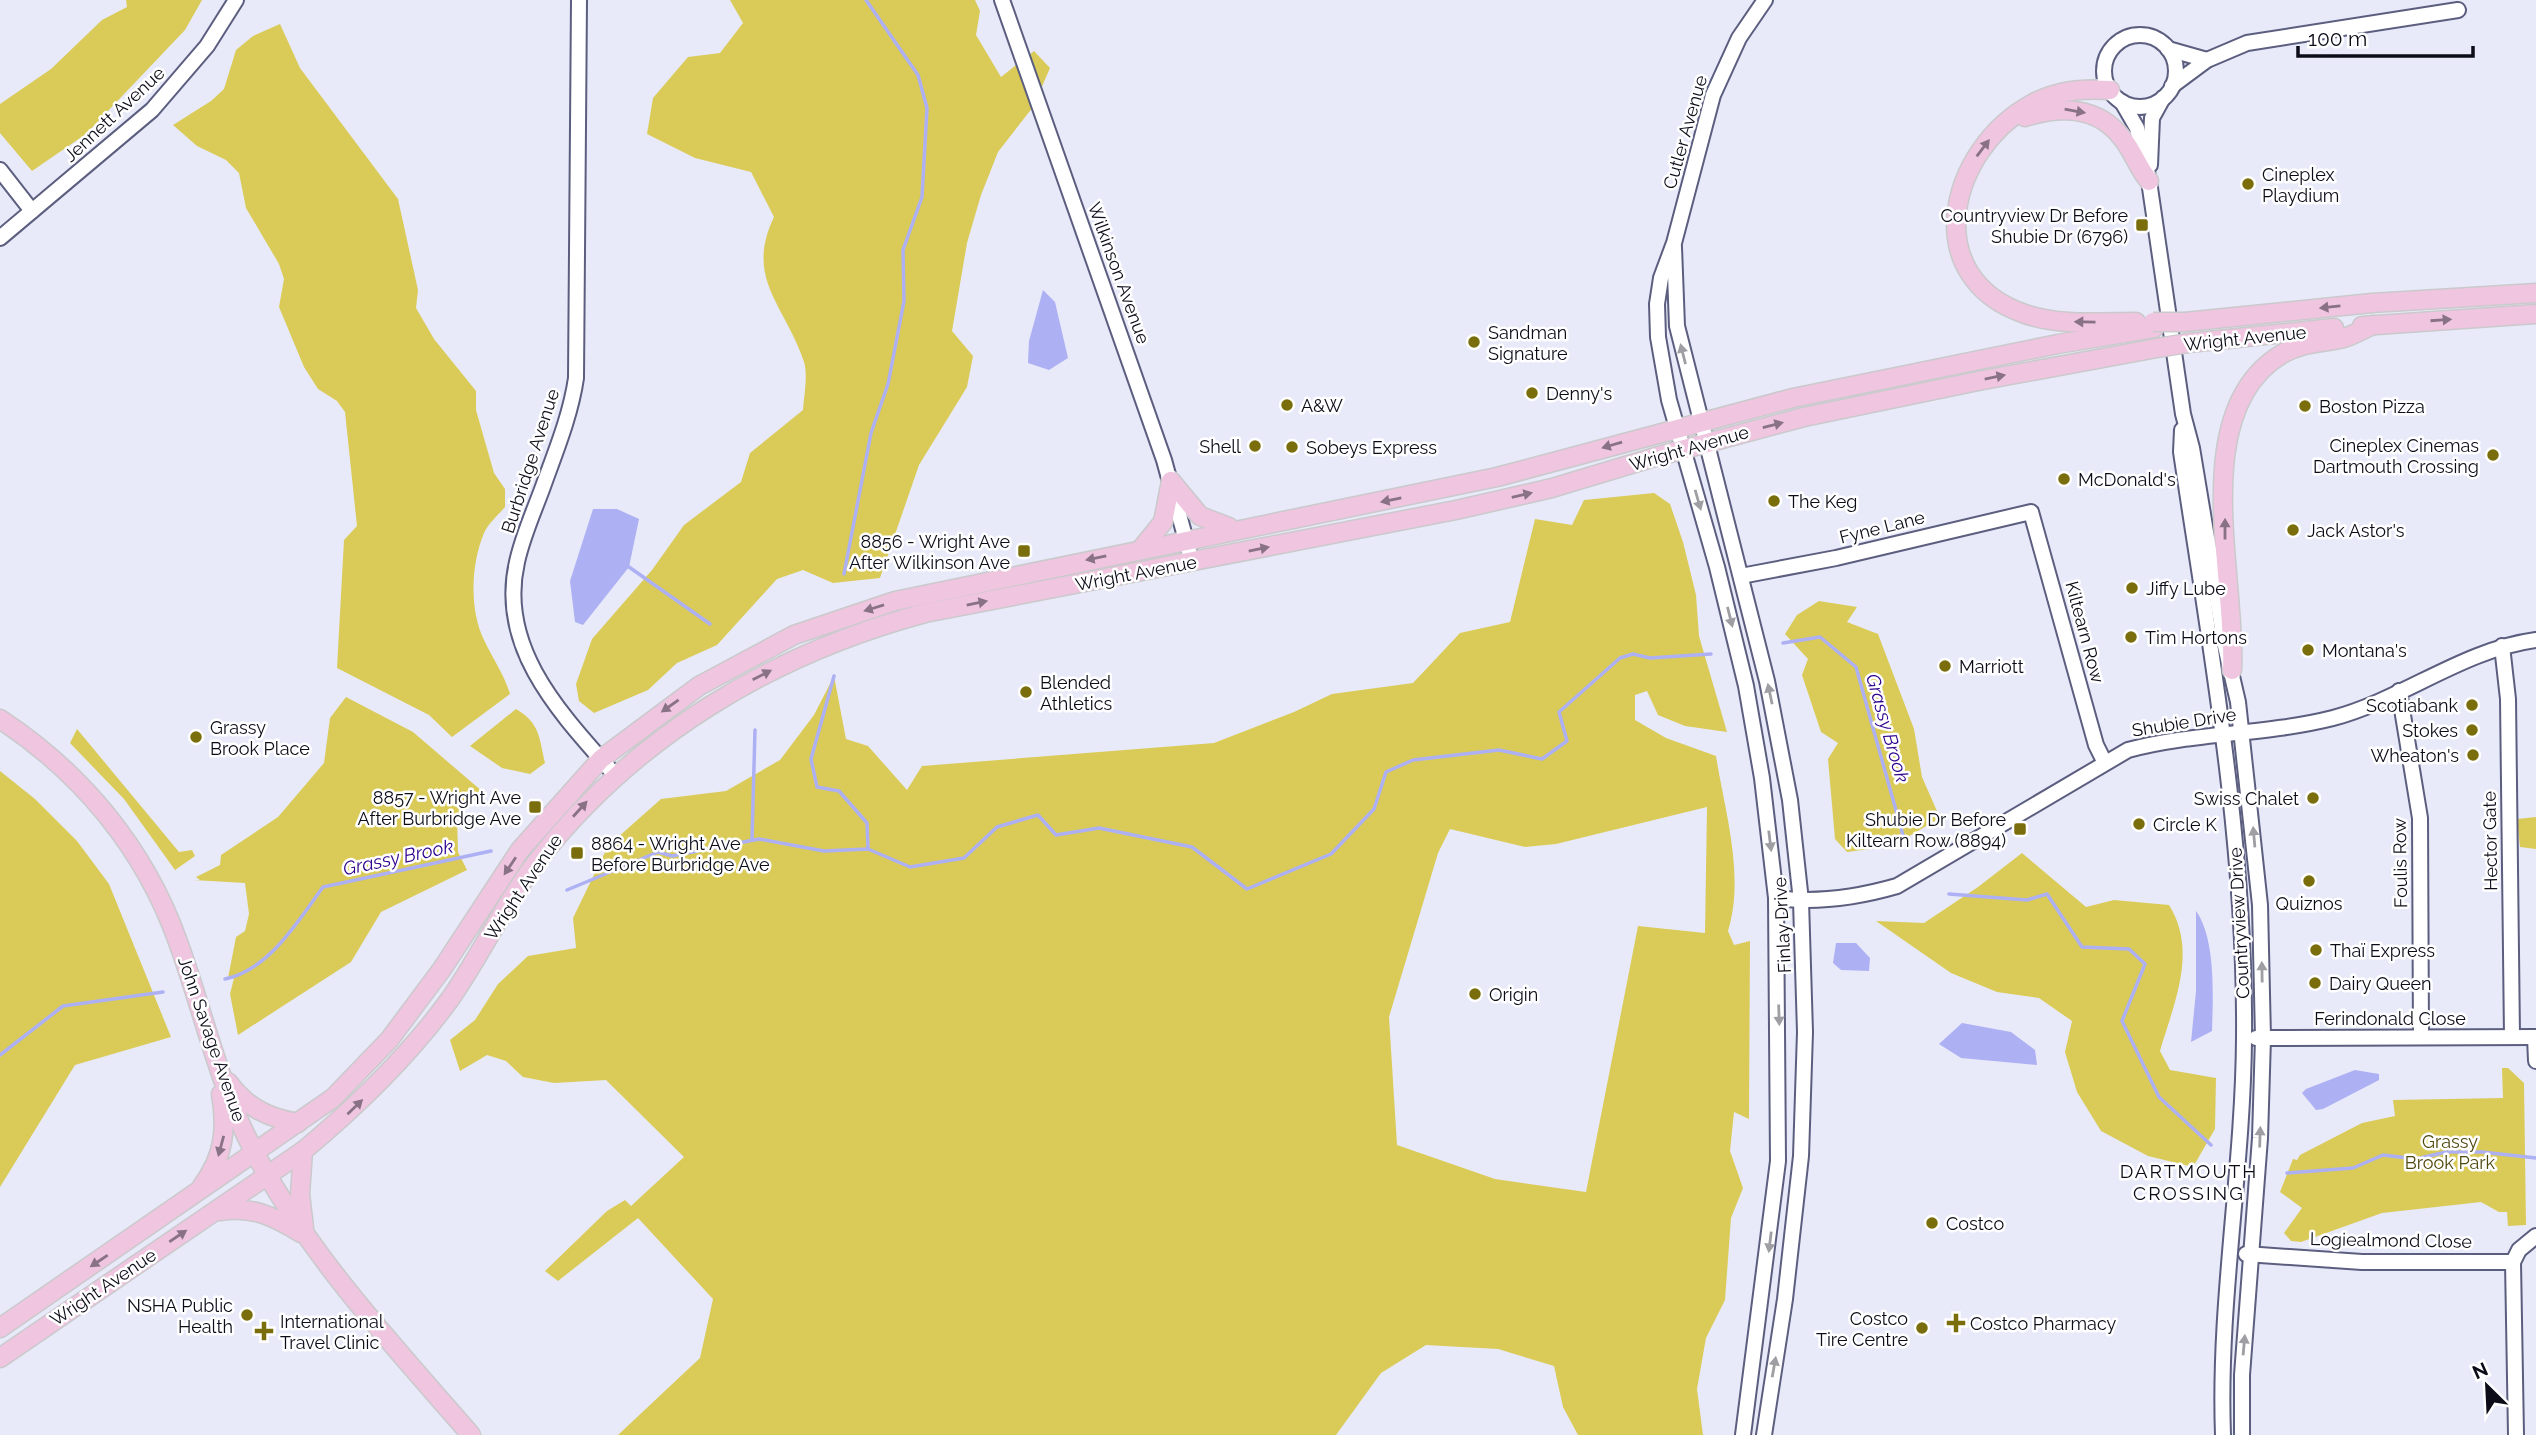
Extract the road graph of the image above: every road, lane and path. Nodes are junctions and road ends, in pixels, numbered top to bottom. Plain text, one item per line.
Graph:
1 (236, 0) edge
2 (579, 0) edge
3 (1002, 0) edge
4 (1765, 0) edge
5 (2458, 10) dead end
6 (2168, 49) junction
7 (2207, 60) junction
8 (2172, 86) junction
9 (2116, 96) junction
10 (2163, 98) junction
11 (2008, 121) junction
12 (0, 170) edge
13 (2149, 181) junction
14 (33, 211) junction
15 (0, 238) edge
16 (1674, 243) junction
17 (2536, 293) edge
18 (2536, 314) edge
19 (2154, 325) junction
20 (2373, 325) junction
21 (2183, 414) junction
22 (1700, 421) junction
23 (1677, 427) junction
24 (1706, 443) junction
25 (1683, 449) junction
26 (1171, 481) junction
27 (2031, 512) joint
28 (1236, 528) junction
29 (1186, 539) junction
30 (1141, 549) junction
31 (1192, 562) junction
32 (1741, 576) junction
33 (2536, 640) edge
34 (2502, 646) junction
35 (2232, 670) junction
36 (2399, 691) junction
37 (0, 719) edge
38 (2242, 733) junction
39 (2221, 736) junction
40 (601, 759) junction
41 (2104, 761) junction
42 (615, 775) junction
43 (1776, 898) junction
44 (1801, 901) junction
45 (2421, 1036) junction
46 (2512, 1037) junction
47 (2535, 1037) edge
48 (2263, 1038) junction
49 (2244, 1039) junction
50 (213, 1054) junction
51 (2536, 1060) edge
52 (298, 1123) junction
53 (303, 1151) junction
54 (256, 1155) junction
55 (267, 1175) junction
56 (195, 1195) junction
57 (214, 1211) junction
58 (304, 1235) junction
59 (2536, 1236) edge
60 (2232, 1252) junction
61 (2252, 1254) junction
62 (2514, 1262) junction
63 (0, 1328) edge
64 (0, 1358) edge
65 (471, 1435) edge
66 (1742, 1435) edge
67 (1764, 1435) edge
68 (2223, 1435) edge
69 (2242, 1435) edge
70 (2516, 1435) edge

1 - 14 street, Jennett Avenue
2 - 40 street, Burbridge Avenue
3 - 26 street, Wilkinson Avenue
4 - 16 street, Cutler Avenue
5 - 7 street
6 - 7 street
6 - 8 street
6 - 9 street
7 - 8 street
8 - 10 street
9 - 10 street
9 - 11 main road
9 - 13 street, Countryview Drive
10 - 13 street, Countryview Drive
11 -> 13 main road
19 -> 11 main road
12 - 14 street
13 - 21 street, Countryview Drive
14 - 15 street, Jennett Avenue
22 -> 16 street, Cutler Avenue
16 - 23 street, Cutler Avenue
17 -> 19 main road, Wright Avenue, bridge
20 -> 18 main road, Wright Avenue
19 - 22 main road, Wright Avenue
24 -> 20 main road, Wright Avenue, bridge
35 -> 20 main road
21 - 35 street, Countryview Drive
21 - 39 street, Countryview Drive
22 - 23 main road, Wright Avenue
22 - 24 street, Finlay Drive
23 - 25 street, Finlay Drive
23 -> 28 main road, Wright Avenue
24 - 25 main road, Wright Avenue
24 - 32 street, Finlay Drive
31 -> 25 main road, Wright Avenue
25 -> 43 street, Finlay Drive
26 - 28 main road
26 - 29 street, Wilkinson Avenue
26 - 30 main road
27 - 32 street, Fyne Lane
27 - 41 street, Kiltearn Row
28 - 29 main road, Wright Avenue
29 - 30 main road, Wright Avenue
29 - 31 street, Wilkinson Avenue
30 -> 40 main road, Wright Avenue
42 -> 31 main road, Wright Avenue
44 -> 32 street, Finlay Drive
33 - 34 street, Shubie Drive
34 - 36 street, Shubie Drive
34 - 46 street, Hector Gate
35 - 38 street, Countryview Drive
36 - 38 street, Shubie Drive
36 - 45 street, Foulis Row
37 - 50 main road, John Savage Avenue
38 - 39 street, Shubie Drive
48 -> 38 street, Countryview Drive
39 - 41 street, Shubie Drive
39 - 49 street, Countryview Drive
40 - 42 street, Burbridge Avenue
40 -> 52 main road, Wright Avenue
41 - 44 street, Shubie Drive
53 -> 42 main road, Wright Avenue
43 - 44 street, Shubie Drive
43 -> 66 street, Finlay Drive
67 -> 44 street, Finlay Drive
45 - 46 street, Ferindonald Close
45 - 48 street, Ferindonald Close
46 - 47 street, Ferindonald Close
47 - 51 street
48 - 49 street, Ferindonald Close
61 -> 48 street, Countryview Drive
49 - 60 street, Countryview Drive
50 - 52 main road
50 - 54 main road, John Savage Avenue
50 -> 56 main road
52 - 54 main road, Wright Avenue
53 - 55 main road, Wright Avenue
53 - 58 main road
54 - 55 main road, John Savage Avenue
54 - 56 main road, Wright Avenue
55 - 57 main road, Wright Avenue
55 - 58 main road, John Savage Avenue
56 -> 63 main road, Wright Avenue
57 - 58 main road
64 -> 57 main road, Wright Avenue
58 - 65 main road, John Savage Avenue
59 - 62 street
60 - 61 street, Logiealmond Close
60 - 68 street, Countryview Drive
61 - 62 street, Logiealmond Close
69 -> 61 street, Countryview Drive
62 - 70 street

